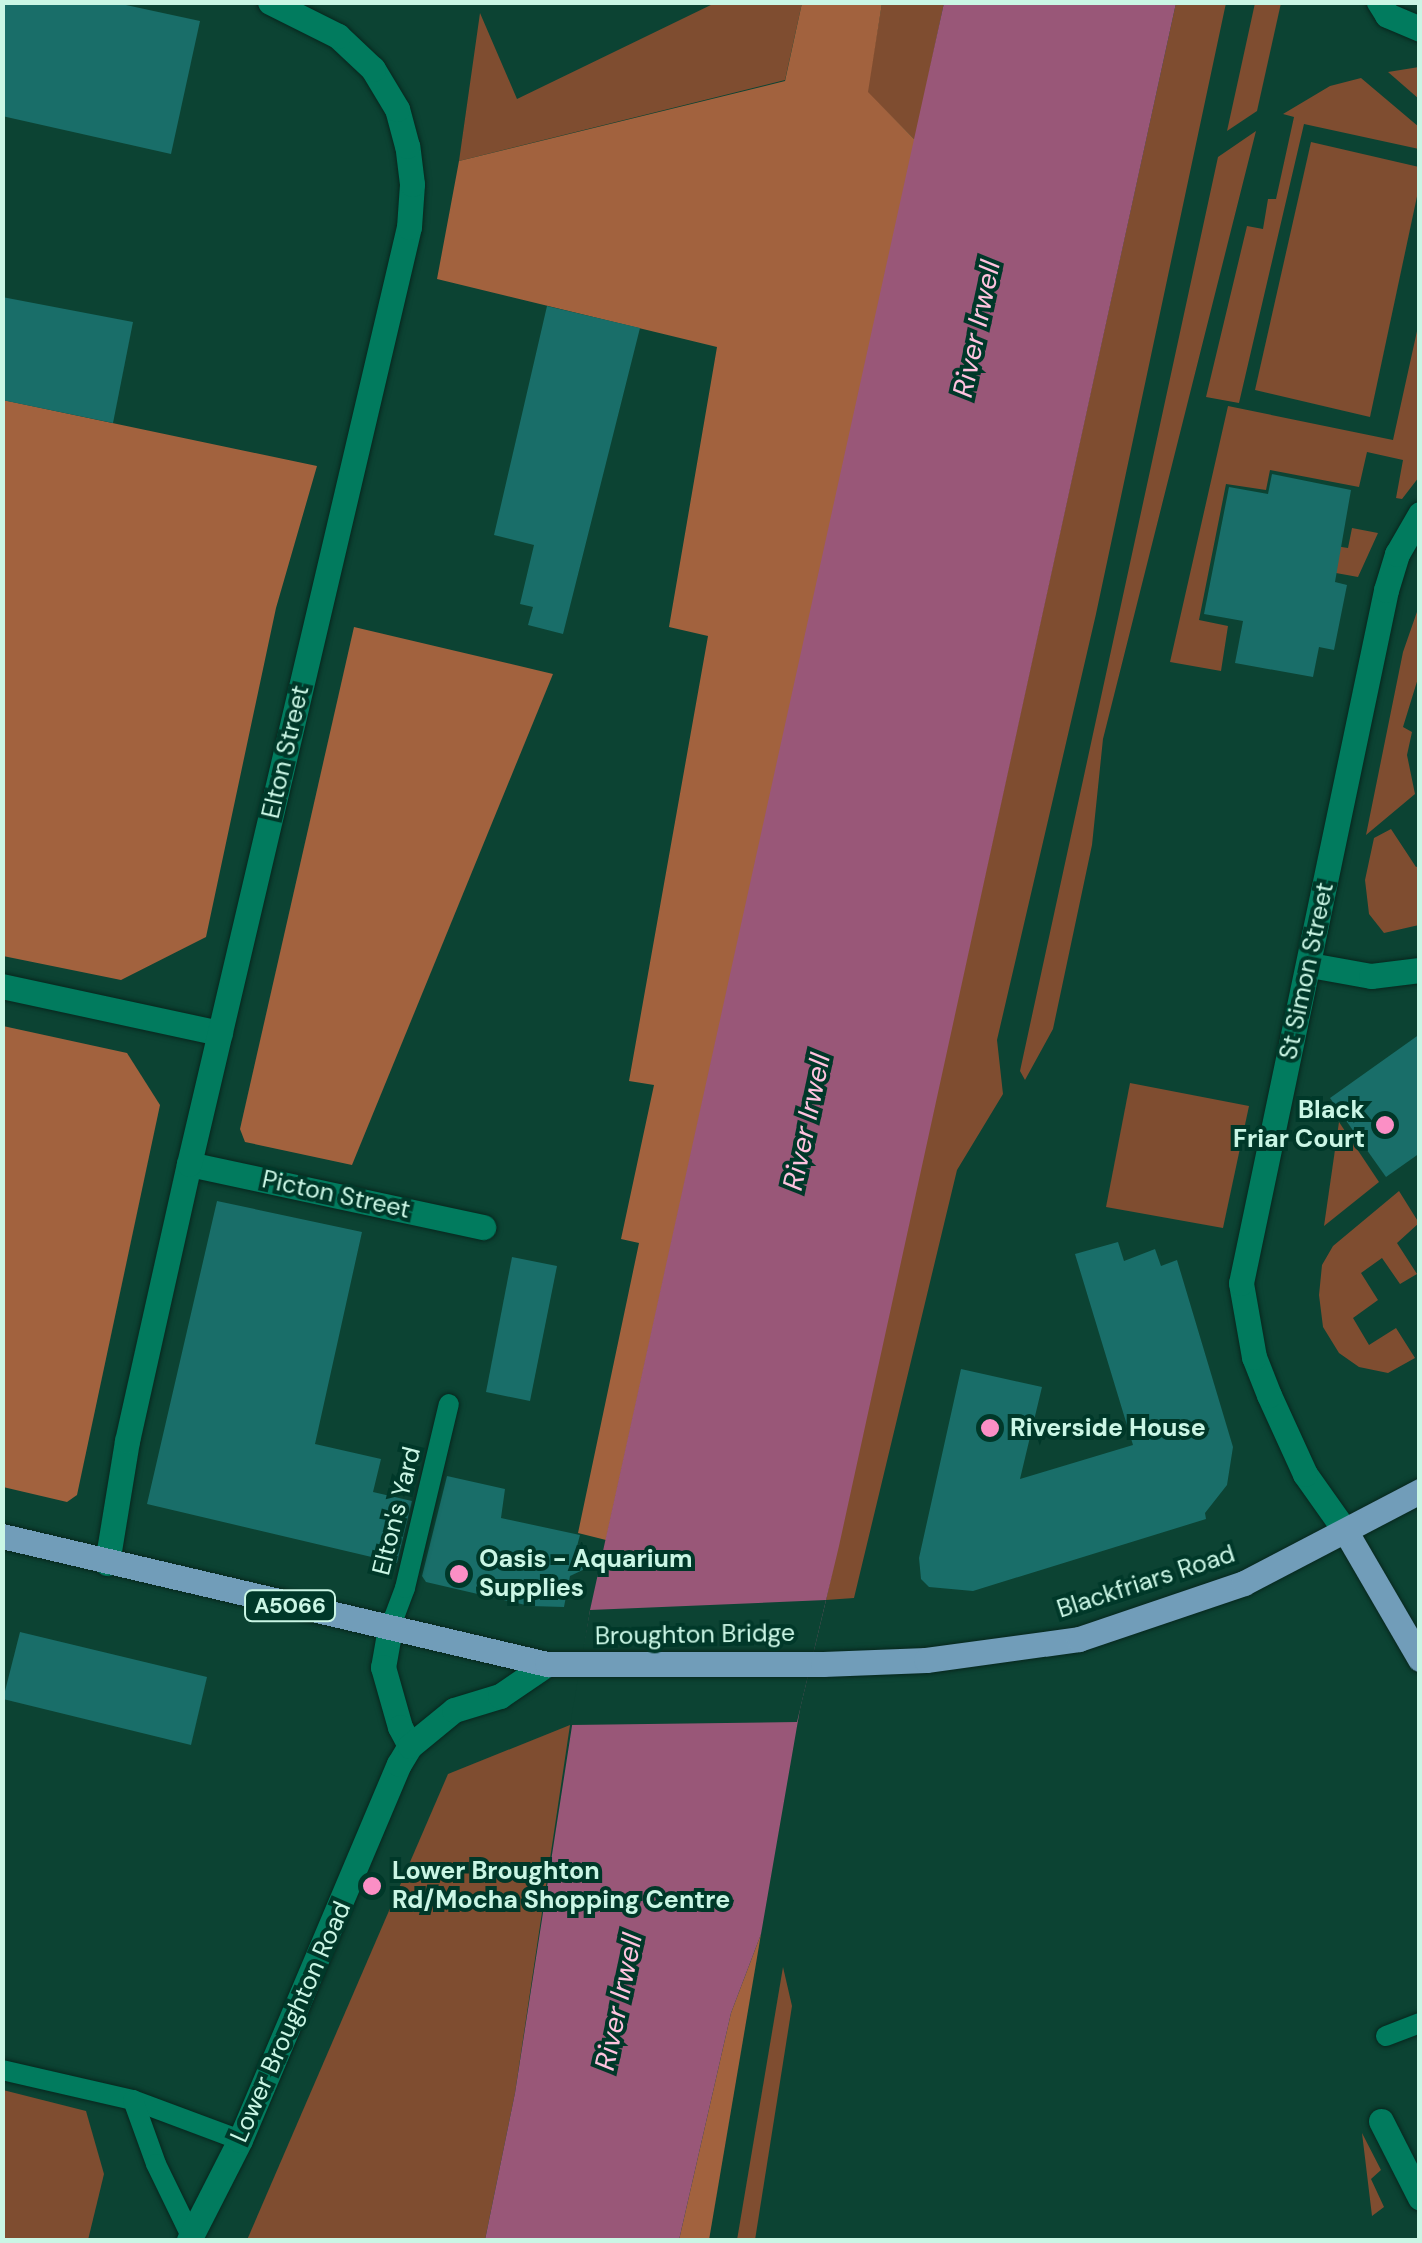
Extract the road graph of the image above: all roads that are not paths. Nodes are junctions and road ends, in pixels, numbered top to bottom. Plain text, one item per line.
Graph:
1 (270, 2) edge
2 (1379, 2) edge
3 (1420, 28) edge
4 (1420, 514) edge
5 (1310, 964) junction
6 (1420, 970) edge
7 (2, 986) edge
8 (220, 1033) junction
9 (189, 1164) junction
10 (483, 1228) dead end
11 (449, 1404) dead end
12 (1420, 1491) edge
13 (1346, 1532) junction
14 (2, 1536) edge
15 (107, 1563) junction
16 (390, 1628) junction
17 (1420, 1660) edge
18 (811, 1663) joint
19 (548, 1664) junction
20 (410, 1746) junction
21 (1420, 2023) edge
22 (1386, 2036) dead end
23 (2, 2070) edge
24 (134, 2100) junction
25 (1380, 2121) dead end
26 (240, 2140) junction
27 (1420, 2198) edge
28 (190, 2238) edge

1 - 8 street, Elton Street
2 - 3 street
4 - 5 street, St Simon Street
5 - 6 street
5 - 13 street, St Simon Street
7 - 8 street
8 - 9 street, Elton Street
9 - 10 street, Picton Street
9 - 15 street, Elton Street
11 - 16 lane, Elton's Yard
12 - 13 main road, Blackfriars Road
13 - 17 main road
13 - 18 main road, Blackfriars Road / A5066
14 - 15 main road, A5066
15 - 16 main road, A5066
16 - 19 main road, A5066
16 - 20 street
18 - 19 main road, Broughton Bridge / A5066
19 - 20 street, Lower Broughton Road
20 - 26 street, Lower Broughton Road
21 - 22 lane
23 - 24 lane
24 - 26 lane
24 - 28 lane
25 - 27 street
26 - 28 street, Lower Broughton Road

